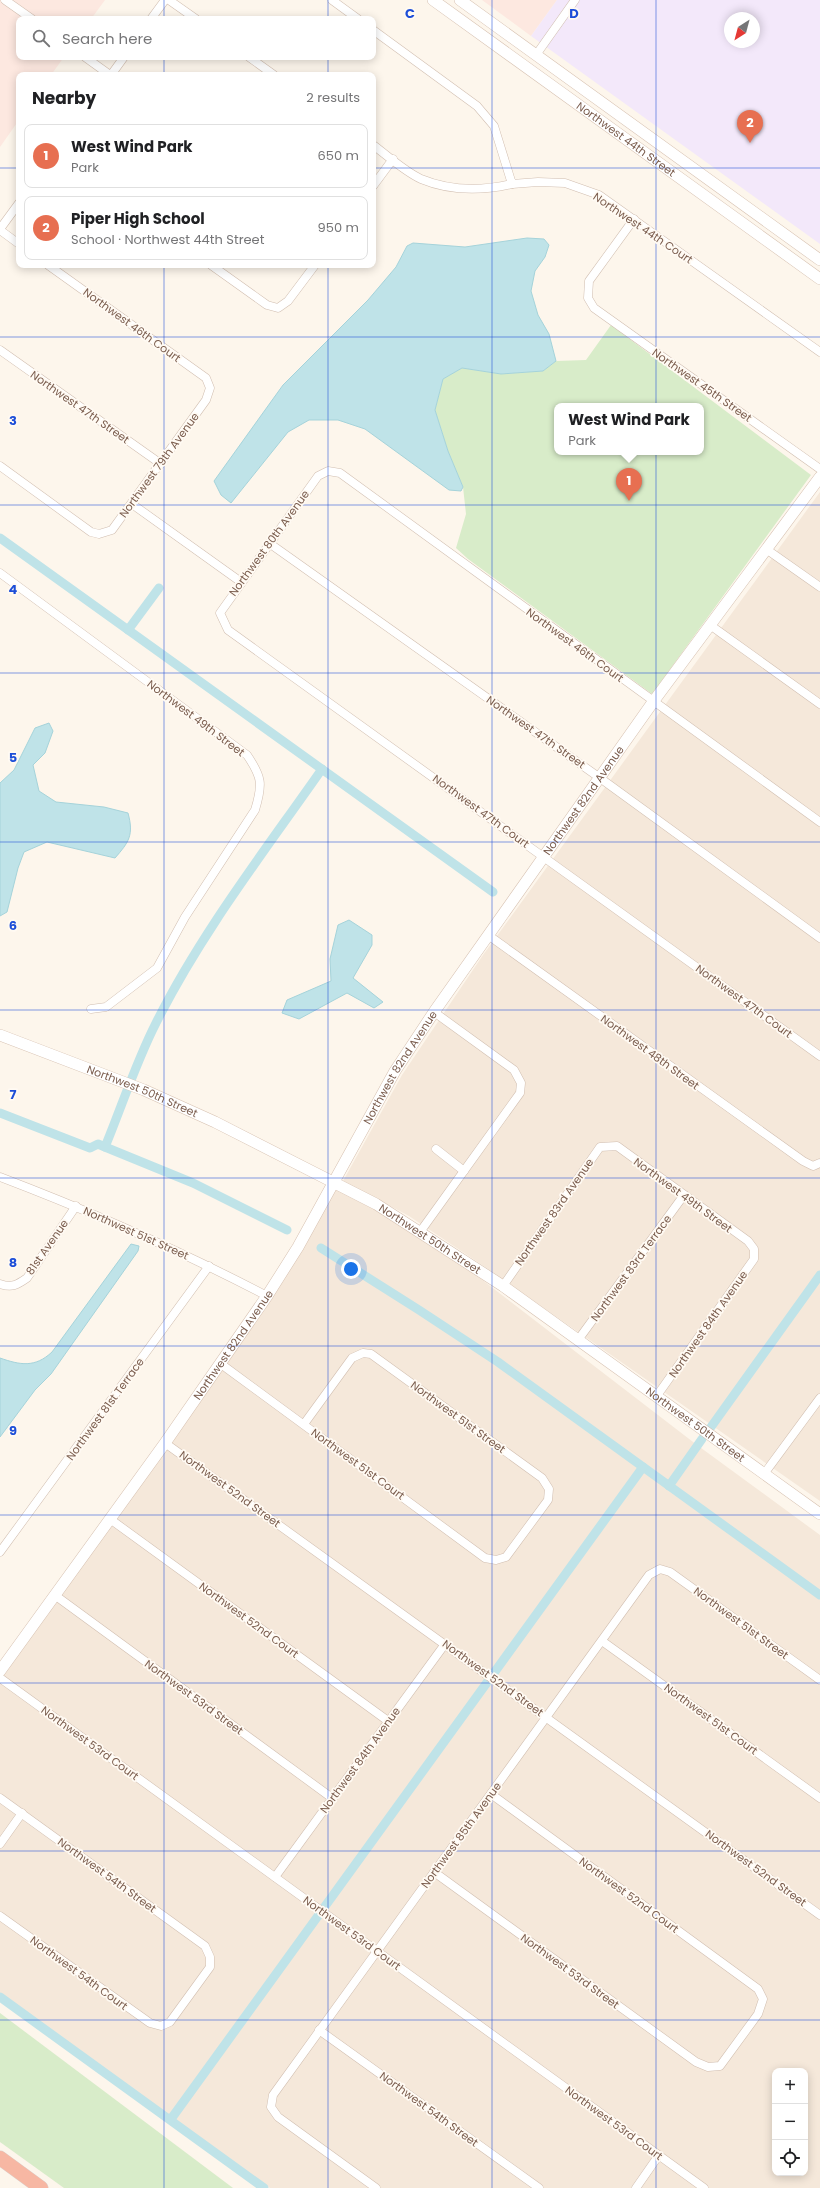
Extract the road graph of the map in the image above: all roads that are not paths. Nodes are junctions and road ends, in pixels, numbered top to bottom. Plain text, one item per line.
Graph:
1 (5, 0) edge
2 (165, 0) edge
3 (169, 0) edge
4 (332, 0) edge
5 (433, 0) edge
6 (460, 0) edge
7 (575, 0) edge
8 (28, 16) edge
9 (153, 16) edge
10 (192, 16) edge
11 (354, 16) edge
12 (376, 32) edge
13 (536, 55) junction
14 (89, 60) edge
15 (122, 60) edge
16 (253, 60) edge
17 (106, 72) edge
18 (112, 72) edge
19 (270, 72) edge
20 (376, 147) edge
21 (393, 159) junction
22 (376, 182) edge
23 (512, 184) junction
24 (16, 207) edge
25 (634, 219) junction
26 (0, 230) edge
27 (16, 242) edge
28 (820, 260) edge
29 (52, 268) edge
30 (215, 268) edge
31 (313, 268) edge
32 (820, 279) edge
33 (0, 350) edge
34 (820, 352) edge
35 (210, 388) joint
36 (161, 464) junction
37 (0, 466) edge
38 (820, 469) edge
39 (328, 471) joint
40 (820, 476) edge
41 (132, 504) junction
42 (269, 543) junction
43 (766, 549) junction
44 (0, 573) edge
45 (241, 582) junction
46 (820, 588) edge
47 (222, 621) joint
48 (710, 624) junction
49 (653, 702) junction
50 (820, 704) edge
51 (600, 778) junction
52 (820, 822) edge
53 (544, 856) junction
54 (488, 935) junction
55 (820, 938) edge
56 (91, 1009) dead end
57 (434, 1012) junction
58 (0, 1035) edge
59 (820, 1056) edge
60 (610, 1145) joint
61 (436, 1149) dead end
62 (816, 1165) edge
63 (464, 1171) junction
64 (0, 1177) edge
65 (335, 1182) junction
66 (684, 1195) junction
67 (76, 1206) junction
68 (420, 1232) junction
69 (754, 1249) joint
70 (209, 1266) junction
71 (0, 1284) edge
72 (503, 1286) junction
73 (267, 1296) junction
74 (578, 1340) junction
75 (222, 1364) junction
76 (656, 1397) junction
77 (820, 1398) edge
78 (304, 1424) junction
79 (165, 1442) junction
80 (764, 1474) junction
81 (820, 1514) edge
82 (110, 1519) junction
83 (0, 1552) edge
84 (496, 1560) joint
85 (660, 1569) joint
86 (56, 1596) junction
87 (602, 1641) junction
88 (445, 1644) junction
89 (0, 1671) edge
90 (0, 1678) edge
91 (820, 1680) edge
92 (546, 1717) junction
93 (388, 1721) junction
94 (491, 1794) junction
95 (0, 1798) edge
96 (332, 1798) junction
97 (820, 1798) edge
98 (22, 1813) junction
99 (0, 1844) edge
100 (434, 1872) junction
101 (275, 1877) junction
102 (820, 1915) edge
103 (0, 1916) edge
104 (378, 1951) junction
105 (161, 2026) joint
106 (319, 2030) junction
107 (708, 2067) joint
108 (659, 2155) junction
109 (0, 2158) edge
110 (33, 2186) edge
111 (376, 2188) edge
112 (539, 2188) edge
113 (636, 2188) edge
114 (704, 2188) edge

1 - 8 street
2 - 9 street
3 - 10 street
4 - 11 street
5 - 32 street, Northwest 44th Street
6 - 13 street, Northwest 44th Street
7 - 13 street
12 - 23 street
13 - 28 street, Northwest 44th Street
14 - 17 street
15 - 18 street
16 - 19 street
20 - 21 street
21 - 22 street
21 - 23 street
23 - 25 street, Northwest 44th Court
24 - 26 street
25 - 34 street, Northwest 44th Court
25 - 38 street, Northwest 45th Street
26 - 27 street
29 - 35 street, Northwest 46th Court
30 - 31 street
33 - 36 street, Northwest 47th Street
35 - 36 street, Northwest 79th Avenue
36 - 41 street, Northwest 79th Avenue
37 - 41 street, Northwest 79th Avenue
39 - 42 street, Northwest 80th Avenue
39 - 49 street, Northwest 46th Court
40 - 43 street, Northwest 82nd Avenue
41 - 45 street
42 - 45 street, Northwest 80th Avenue
42 - 51 street, Northwest 47th Street
43 - 46 street
43 - 48 street, Northwest 82nd Avenue
44 - 56 street, Northwest 49th Street
45 - 47 street, Northwest 80th Avenue
47 - 53 street, Northwest 47th Court
48 - 49 street, Northwest 82nd Avenue
48 - 50 street
49 - 51 street, Northwest 82nd Avenue
49 - 52 street, Northwest 46th Court
51 - 53 street, Northwest 82nd Avenue
51 - 55 street, Northwest 47th Street
53 - 54 street, Northwest 82nd Avenue
53 - 59 street, Northwest 47th Court
54 - 57 street, Northwest 82nd Avenue
54 - 62 street, Northwest 48th Street
57 - 63 street
57 - 65 street, Northwest 82nd Avenue
58 - 65 street, Northwest 50th Street
60 - 66 street, Northwest 49th Street
60 - 72 street, Northwest 83rd Avenue
61 - 63 street
63 - 68 street
64 - 67 street, Northwest 51st Street
65 - 68 street, Northwest 50th Street
65 - 73 street, Northwest 82nd Avenue
66 - 69 street, Northwest 49th Street
66 - 74 street, Northwest 83rd Terrace
67 - 70 street, Northwest 51st Street
67 - 71 street, 81st Avenue
68 - 72 street, Northwest 50th Street
69 - 76 street, Northwest 84th Avenue
70 - 73 street, Northwest 51st Street
70 - 83 street, Northwest 81st Terrace
72 - 74 street, Northwest 50th Street
73 - 75 street, Northwest 82nd Avenue
74 - 76 street, Northwest 50th Street
75 - 78 street, Northwest 51st Court
75 - 79 street, Northwest 82nd Avenue
76 - 80 street, Northwest 50th Street
77 - 80 street
78 - 84 street, Northwest 51st Court
78 - 84 street, Northwest 51st Street
79 - 82 street, Northwest 82nd Avenue
79 - 88 street, Northwest 52nd Street
80 - 81 street, Northwest 50th Street
82 - 86 street, Northwest 82nd Avenue
82 - 93 street, Northwest 52nd Court
85 - 87 street, Northwest 85th Avenue
85 - 91 street, Northwest 51st Street
86 - 89 street, Northwest 82nd Avenue
86 - 96 street, Northwest 53rd Street
87 - 92 street, Northwest 85th Avenue
87 - 97 street, Northwest 51st Court
88 - 92 street, Northwest 52nd Street
88 - 93 street, Northwest 84th Avenue
90 - 101 street, Northwest 53rd Court
92 - 94 street, Northwest 85th Avenue
92 - 102 street, Northwest 52nd Street
93 - 96 street, Northwest 84th Avenue
94 - 100 street, Northwest 85th Avenue
94 - 107 street, Northwest 52nd Court
95 - 98 street, Northwest 54th Street
96 - 101 street, Northwest 84th Avenue
98 - 99 street
98 - 105 street, Northwest 54th Street
100 - 104 street, Northwest 85th Avenue
100 - 107 street, Northwest 53rd Street
101 - 104 street, Northwest 53rd Court
103 - 105 street, Northwest 54th Court
104 - 106 street, Northwest 85th Avenue
104 - 108 street, Northwest 53rd Court
106 - 111 street, Northwest 85th Avenue
106 - 112 street, Northwest 54th Street
108 - 113 street
108 - 114 street, Northwest 53rd Court
109 - 110 highway

